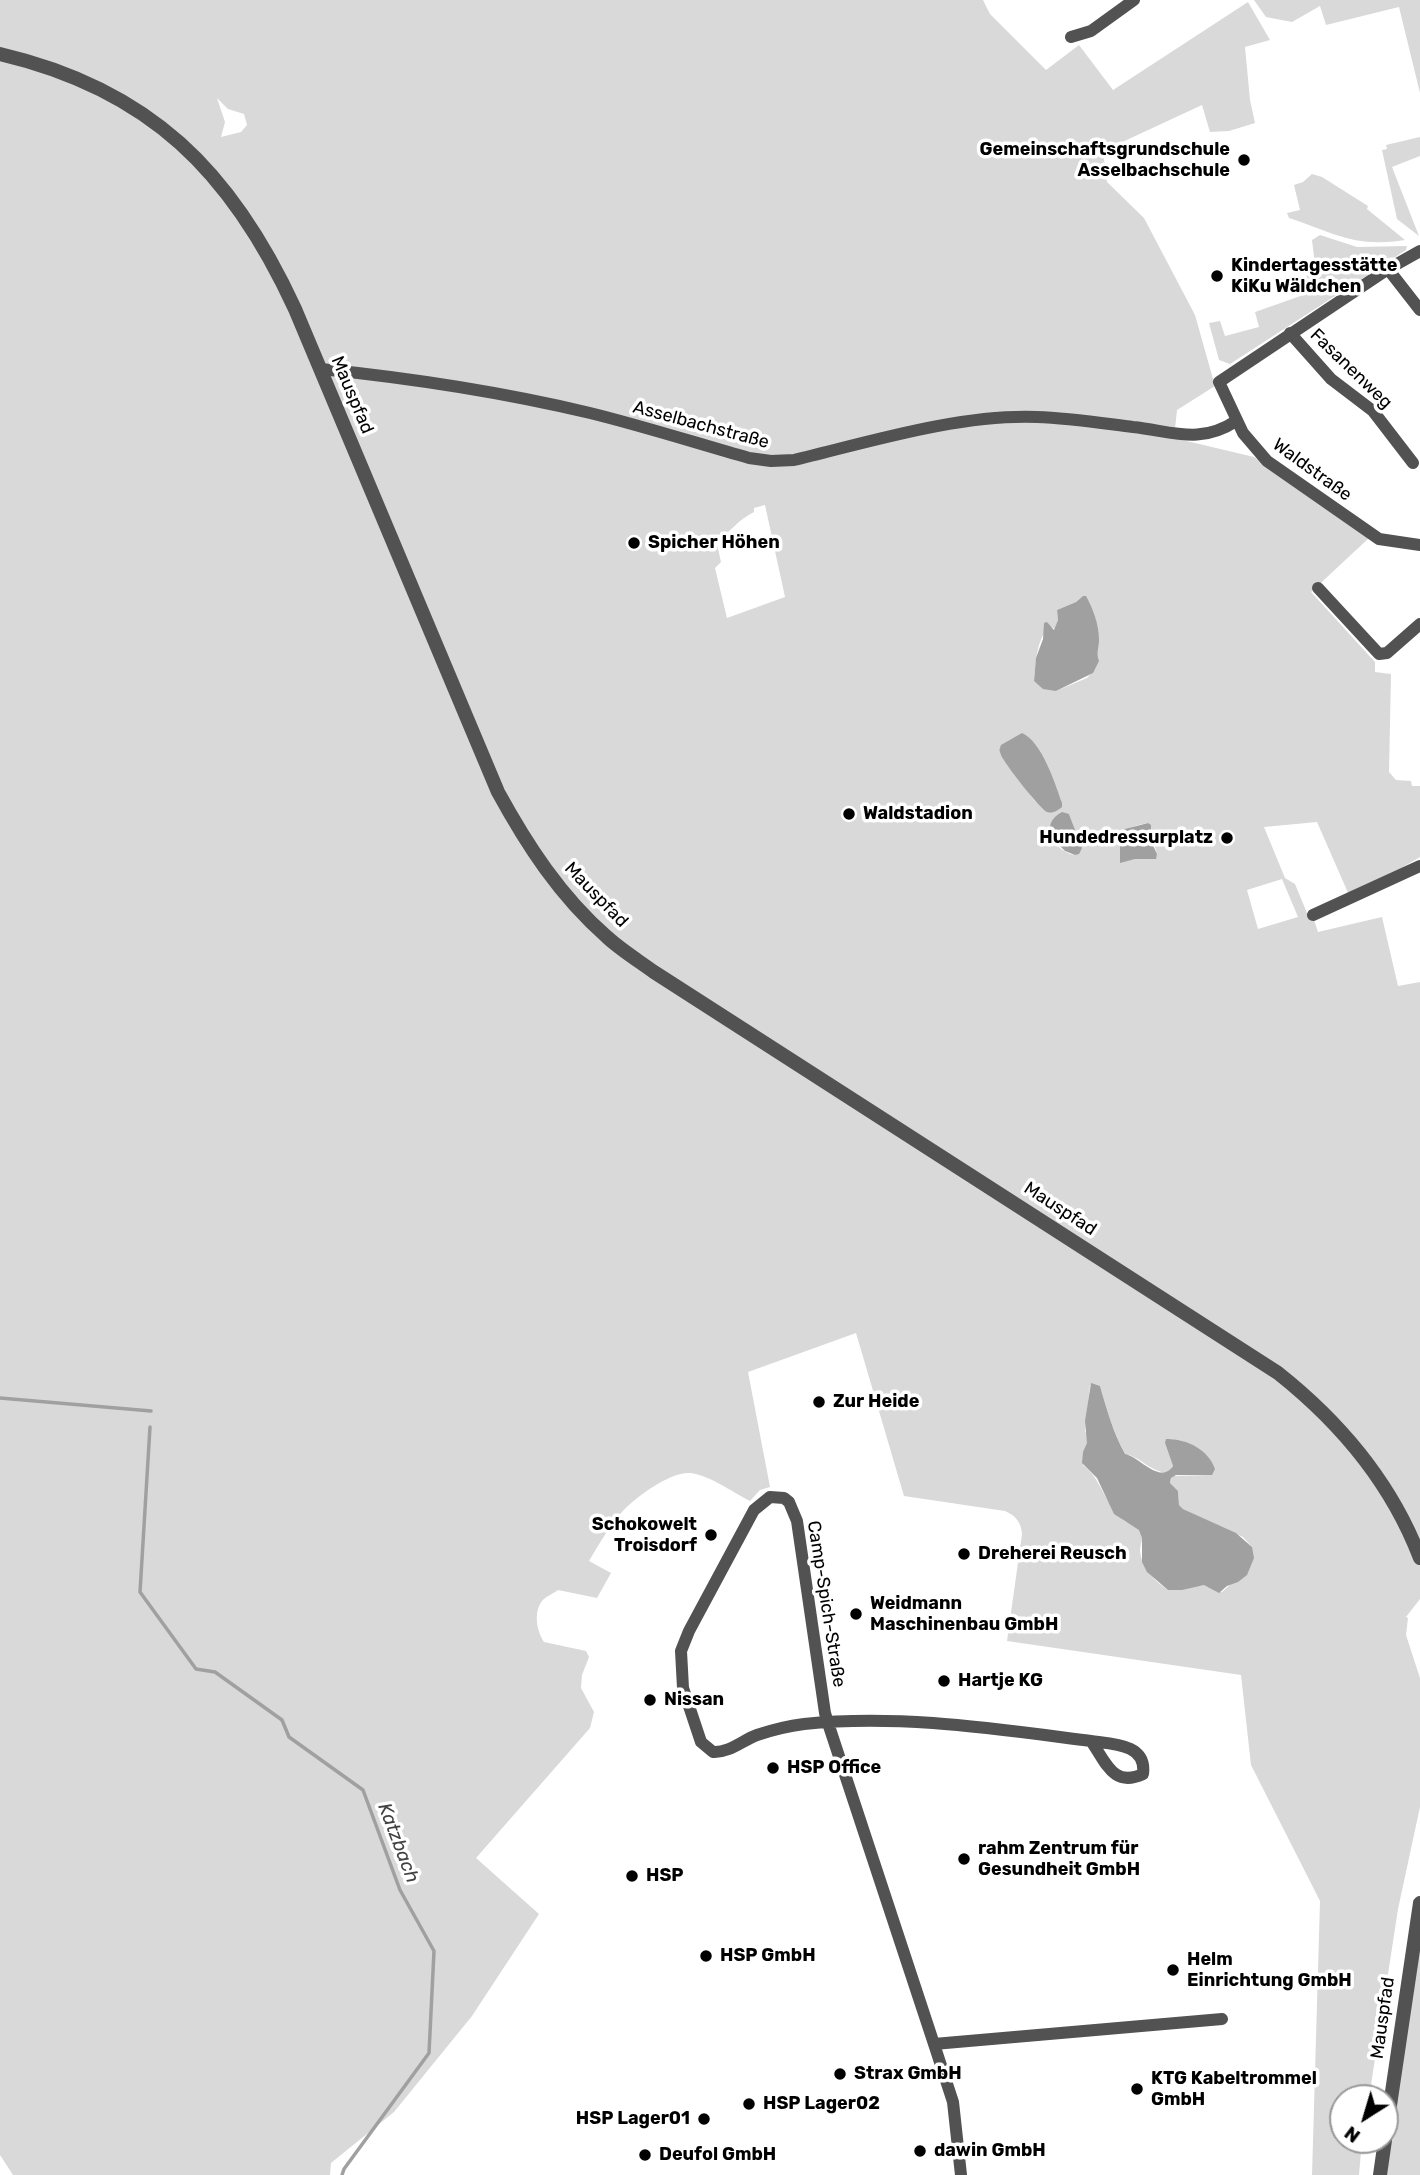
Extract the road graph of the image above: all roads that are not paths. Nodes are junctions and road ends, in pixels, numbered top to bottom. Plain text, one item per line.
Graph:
1 (1134, 0) edge
2 (1071, 37) dead end
3 (0, 54) edge
4 (1420, 251) edge
5 (1388, 269) junction
6 (1420, 310) edge
7 (1290, 333) junction
8 (321, 369) junction
9 (1236, 421) junction
10 (1413, 463) dead end
11 (1420, 545) edge
12 (1318, 588) dead end
13 (1420, 624) edge
14 (1420, 866) edge
15 (1313, 915) dead end
16 (1420, 1558) edge
17 (828, 1723) junction
18 (1091, 1741) dead end
19 (1420, 1903) edge
20 (1222, 2020) dead end
21 (934, 2044) junction
22 (1393, 2084) edge
23 (1383, 2154) edge
24 (961, 2175) edge
25 (1380, 2175) edge

1 - 2 street
3 - 8 street, Mauspfad
4 - 5 street
5 - 6 street
5 - 7 street
7 - 9 street, Waldstraße
7 - 10 street, Fasanenweg
8 - 9 street, Asselbachstraße
8 - 16 street, Mauspfad
9 - 11 street, Waldstraße
12 - 13 street
14 - 15 street
17 - 17 street, Camp-Spich-Straße
17 - 18 street, Camp-Spich-Straße
17 - 21 street, Camp-Spich-Straße
19 - 22 street, Mauspfad
20 - 21 street
21 - 24 street, Camp-Spich-Straße
23 - 25 street, Mauspfad

